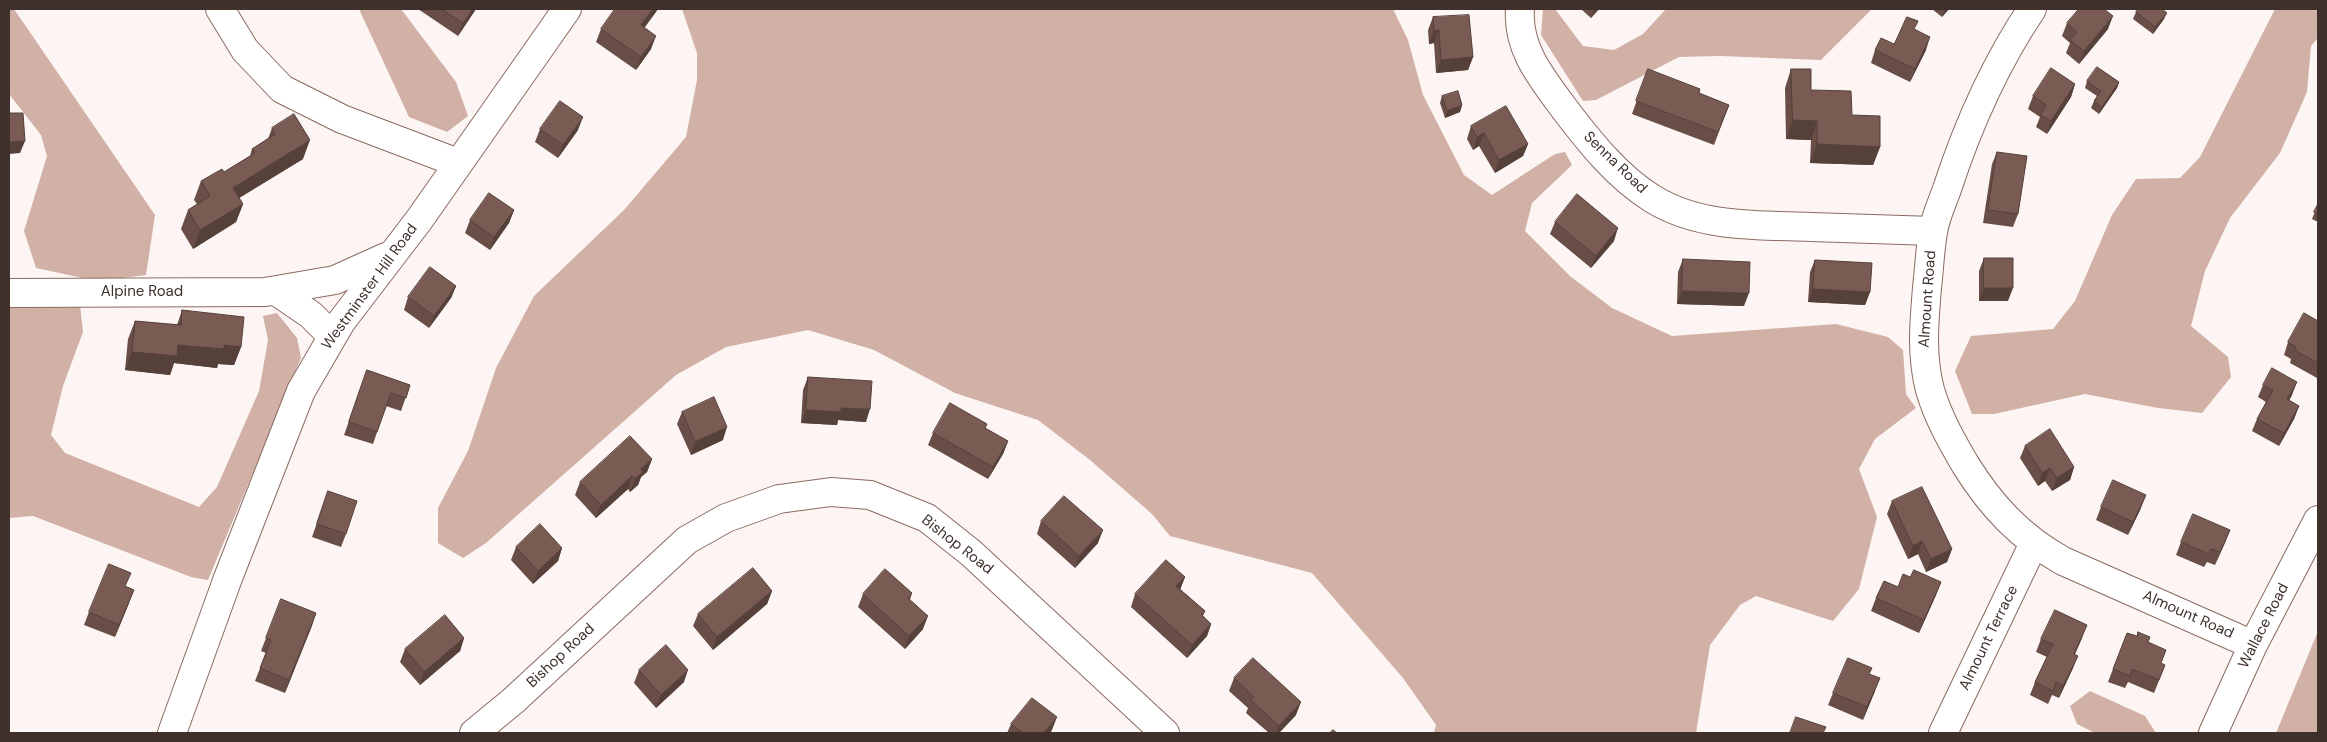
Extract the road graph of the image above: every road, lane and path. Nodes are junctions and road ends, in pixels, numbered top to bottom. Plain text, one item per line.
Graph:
1 (220, 9) edge
2 (567, 9) edge
3 (1520, 9) edge
4 (2032, 9) edge
5 (458, 163) junction
6 (1933, 231) junction
7 (393, 252) junction
8 (276, 290) junction
9 (9, 293) edge
10 (332, 336) junction
11 (2318, 520) edge
12 (2034, 544) junction
13 (2254, 645) junction
14 (172, 733) edge
15 (474, 733) edge
16 (1165, 733) edge
17 (1943, 733) edge
18 (2213, 733) edge

1 - 5 street
2 - 5 street, Westminster Hill Road
3 - 6 street, Senna Road
4 - 6 street, Almount Road
5 - 7 street, Westminster Hill Road
6 - 12 street, Almount Road
7 - 8 street, Alpine Road
7 - 10 street, Westminster Hill Road
8 - 9 street, Alpine Road
8 - 10 street
10 - 14 street, Westminster Hill Road
11 - 13 street, Wallace Road
12 - 13 street, Almount Road
12 - 17 street, Almount Terrace
13 - 18 street, Wallace Road
15 - 16 street, Bishop Road

